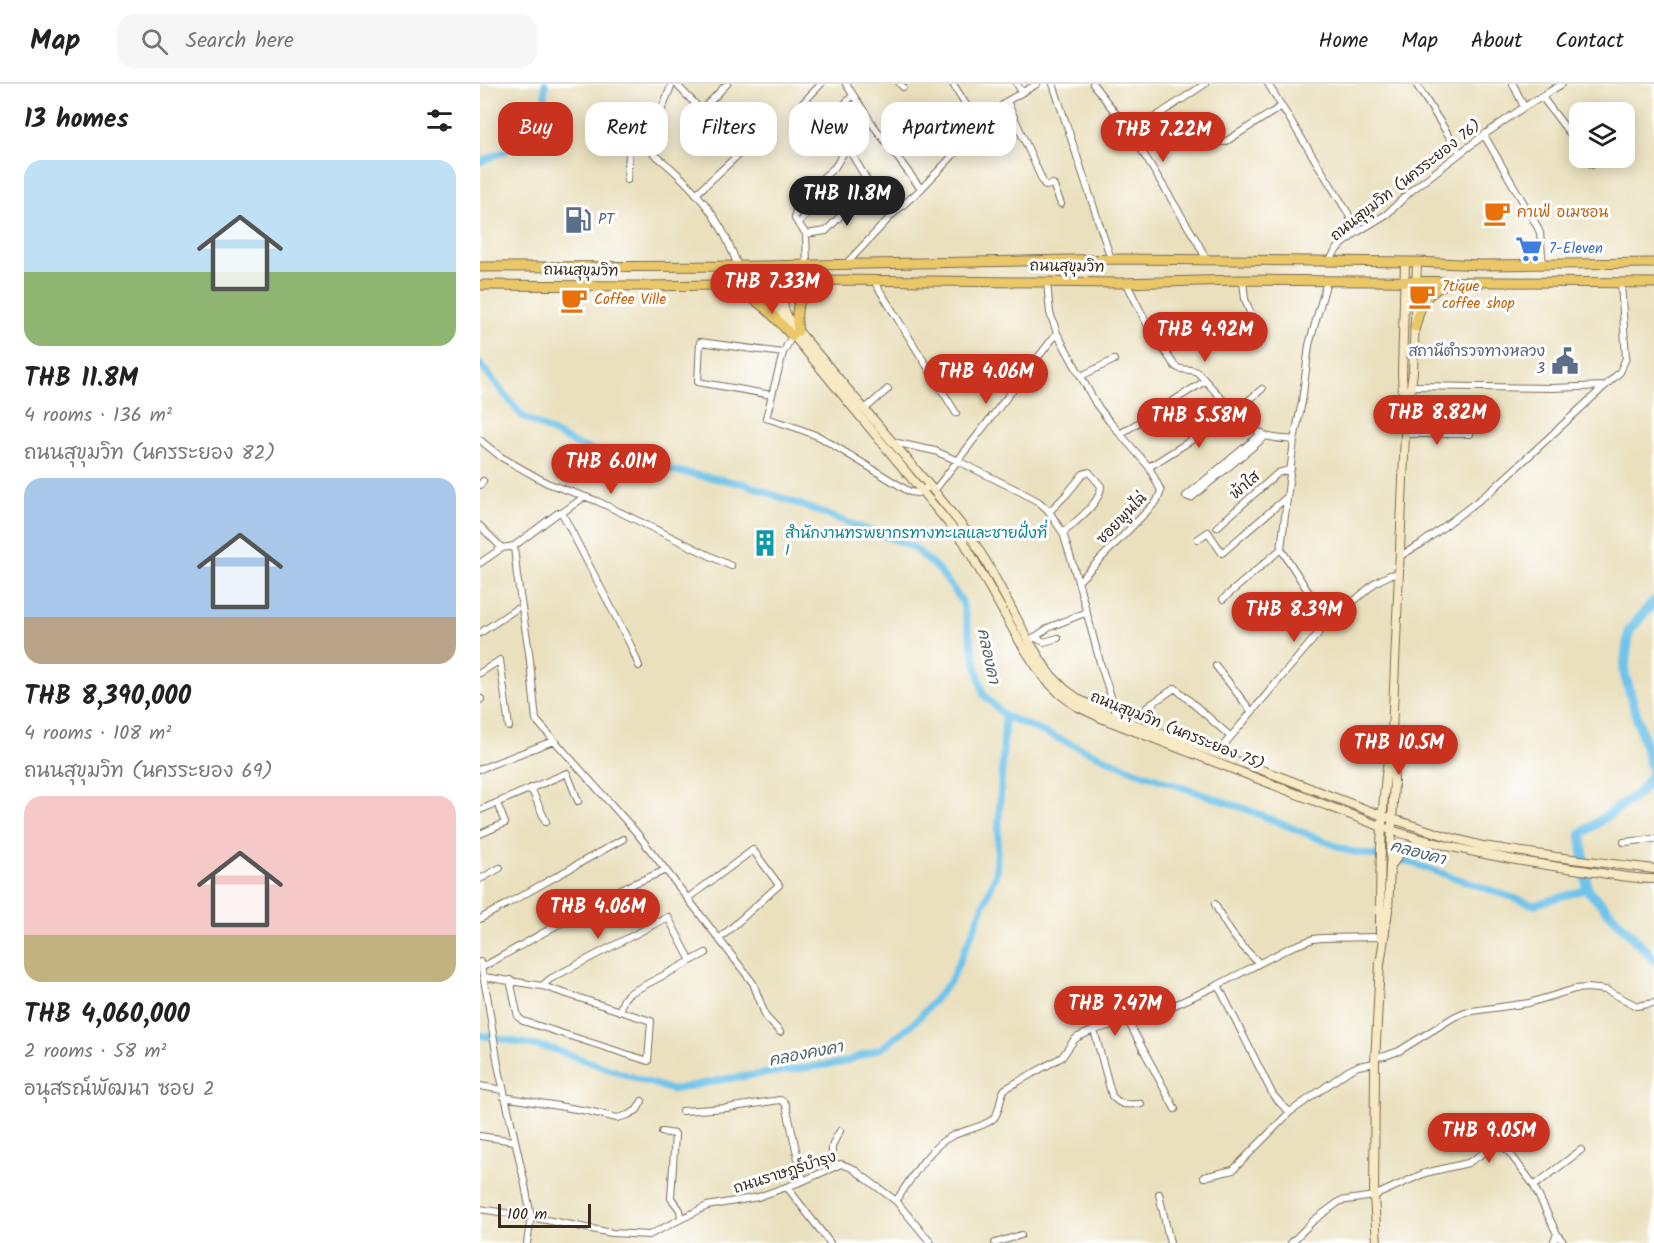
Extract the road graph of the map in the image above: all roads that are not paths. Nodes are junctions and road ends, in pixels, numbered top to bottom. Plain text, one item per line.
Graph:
1 (672, 84) edge
2 (676, 84) edge
3 (727, 84) edge
4 (820, 84) edge
5 (846, 84) edge
6 (952, 84) edge
7 (1017, 84) edge
8 (1037, 84) edge
9 (1053, 84) edge
10 (1093, 84) edge
11 (1204, 84) edge
12 (1268, 84) edge
13 (1416, 84) edge
14 (1513, 84) edge
15 (1562, 84) edge
16 (1022, 92) junction
17 (853, 95) junction
18 (1542, 97) junction
19 (1007, 101) joint
20 (665, 102) edge
21 (694, 102) edge
22 (710, 102) edge
23 (804, 102) edge
24 (845, 102) edge
25 (964, 102) edge
26 (1282, 106) junction
27 (1524, 107) junction
28 (1131, 133) junction
29 (1569, 133) edge
30 (1484, 135) junction
31 (1218, 142) dead end
32 (1460, 153) junction
33 (629, 156) edge
34 (657, 156) edge
35 (737, 156) edge
36 (842, 156) edge
37 (853, 156) edge
38 (952, 156) edge
39 (627, 180) dead end
40 (835, 184) dead end
41 (870, 184) junction
42 (921, 189) junction
43 (696, 194) junction
44 (1061, 204) dead end
45 (893, 213) junction
46 (798, 224) junction
47 (1356, 233) junction
48 (806, 234) junction
49 (1111, 259) junction
50 (1206, 259) junction
51 (1329, 261) junction
52 (1417, 262) junction
53 (1405, 263) junction
54 (1654, 263) edge
55 (846, 264) junction
56 (807, 265) junction
57 (1543, 265) junction
58 (738, 266) junction
59 (774, 266) junction
60 (480, 267) edge
61 (836, 280) junction
62 (1243, 280) junction
63 (874, 281) junction
64 (1326, 281) junction
65 (1047, 282) junction
66 (1126, 282) junction
67 (1405, 282) junction
68 (1417, 282) junction
69 (1448, 282) junction
70 (1621, 283) junction
71 (1654, 283) edge
72 (727, 284) junction
73 (776, 284) junction
74 (480, 285) edge
75 (1415, 327) junction
76 (1256, 328) dead end
77 (795, 333) junction
78 (1057, 333) junction
79 (783, 353) junction
80 (1114, 360) dead end
81 (1081, 376) junction
82 (1205, 381) junction
83 (1411, 386) junction
84 (1605, 386) junction
85 (888, 389) dead end
86 (1262, 389) dead end
87 (772, 395) junction
88 (865, 409) junction
89 (1233, 410) junction
90 (957, 413) dead end
91 (1405, 422) junction
92 (1120, 434) junction
93 (1264, 434) junction
94 (1405, 434) junction
95 (1470, 434) dead end
96 (480, 440) edge
97 (1294, 440) junction
98 (892, 441) junction
99 (1234, 459) junction
100 (958, 461) junction
101 (1149, 467) junction
102 (1291, 469) junction
103 (929, 489) junction
104 (584, 496) junction
105 (1287, 497) junction
106 (1049, 512) junction
107 (562, 513) junction
108 (480, 526) edge
109 (1216, 527) dead end
110 (1063, 533) junction
111 (1198, 539) dead end
112 (514, 546) junction
113 (502, 548) junction
114 (1281, 549) junction
115 (1400, 556) junction
116 (480, 562) edge
117 (731, 566) dead end
118 (1399, 574) junction
119 (1078, 582) junction
120 (1223, 599) dead end
121 (516, 609) dead end
122 (1087, 612) junction
123 (1322, 629) junction
124 (480, 633) edge
125 (1058, 638) dead end
126 (1031, 639) junction
127 (639, 666) dead end
128 (1216, 666) dead end
129 (480, 673) edge
130 (1147, 707) dead end
131 (1251, 711) junction
132 (1118, 718) junction
133 (508, 727) dead end
134 (1392, 733) junction
135 (1230, 736) junction
136 (553, 741) junction
137 (1217, 753) junction
138 (480, 769) edge
139 (531, 788) junction
140 (1384, 793) junction
141 (578, 801) dead end
142 (497, 802) junction
143 (480, 810) edge
144 (1371, 811) junction
145 (1383, 816) junction
146 (1392, 819) junction
147 (546, 822) dead end
148 (1382, 827) junction
149 (1391, 830) junction
150 (480, 834) edge
151 (623, 839) dead end
152 (1654, 839) edge
153 (1432, 842) junction
154 (1624, 842) dead end
155 (1555, 862) junction
156 (1390, 867) junction
157 (500, 868) dead end
158 (1652, 868) edge
159 (666, 870) junction
160 (480, 879) edge
161 (1651, 879) edge
162 (688, 898) junction
163 (1215, 904) dead end
164 (480, 919) edge
165 (1380, 937) junction
166 (719, 939) junction
167 (706, 953) dead end
168 (691, 961) junction
169 (1259, 963) junction
170 (481, 965) edge
171 (1380, 965) junction
172 (484, 976) junction
173 (510, 980) junction
174 (1218, 985) junction
175 (542, 986) junction
176 (1654, 1003) edge
177 (619, 1011) junction
178 (1128, 1021) junction
179 (1094, 1030) junction
180 (780, 1032) dead end
181 (1375, 1060) junction
182 (480, 1086) edge
183 (504, 1093) junction
184 (642, 1101) dead end
185 (1141, 1104) dead end
186 (1175, 1109) dead end
187 (682, 1111) dead end
188 (1290, 1112) junction
189 (840, 1131) dead end
190 (662, 1132) dead end
191 (480, 1136) edge
192 (514, 1141) junction
193 (1581, 1150) dead end
194 (836, 1166) junction
195 (1204, 1177) dead end
196 (803, 1181) junction
197 (787, 1186) junction
198 (1534, 1186) junction
199 (1159, 1194) dead end
200 (1374, 1197) junction
201 (896, 1201) junction
202 (480, 1209) edge
203 (531, 1217) junction
204 (681, 1219) junction
205 (1557, 1234) junction
206 (1021, 1235) dead end
207 (527, 1243) edge
208 (830, 1243) edge
209 (931, 1243) edge
210 (995, 1243) edge
211 (1170, 1243) edge
212 (1291, 1243) edge
213 (1377, 1243) edge
214 (1553, 1243) edge
215 (1564, 1243) edge

1 - 20 street
2 - 21 street
3 - 22 street
4 - 23 street
5 - 17 street
6 - 25 street
7 - 16 street
8 - 16 street
9 - 49 street
10 - 28 street
11 - 28 street
12 - 26 street
13 - 32 street
14 - 27 street
15 - 18 street, ถนนสุขุมวิท (นครระยอง 76)
16 - 19 street
17 - 24 street
17 - 42 street
18 - 27 street, ถนนสุขุมวิท (นครระยอง 76)
18 - 29 street
19 - 44 street
26 - 31 street
26 - 47 street
27 - 30 street, ถนนสุขุมวิท (นครระยอง 76)
28 - 50 street
30 - 32 street, ถนนสุขุมวิท (นครระยอง 76)
30 - 57 street
32 - 47 street, ถนนสุขุมวิท (นครระยอง 76)
33 - 39 street
34 - 43 street
35 - 43 street
36 - 46 street
37 - 41 street
38 - 42 street
40 - 46 street
41 - 45 street
41 - 48 street
42 - 45 street
43 - 58 street
45 - 55 street
46 - 48 street
47 - 51 street, ถนนสุขุมวิท (นครระยอง 76)
48 - 56 street
49 - 50 main road, ถนนสุขุมวิท
49 - 55 main road, ถนนสุขุมวิท
50 - 51 main road, ถนนสุขุมวิท
51 - 53 main road, ถนนสุขุมวิท
52 - 53 main road, ถนนสุขุมวิท
52 - 57 main road, ถนนสุขุมวิท
52 - 68 street
53 - 67 street
54 - 57 main road, ถนนสุขุมวิท
55 - 56 main road, ถนนสุขุมวิท
56 - 59 main road, ถนนสุขุมวิท
58 - 59 main road, ถนนสุขุมวิท
58 - 60 main road, ถนนสุขุมวิท
59 - 73 street, ถนนสุขุมวิท (นครระยอง 75)
61 - 63 main road, ถนนสุขุมวิท
61 - 73 main road, ถนนสุขุมวิท
61 - 77 main road
62 - 64 main road, ถนนสุขุมวิท
62 - 66 main road, ถนนสุขุมวิท
62 - 76 street
63 - 65 main road, ถนนสุขุมวิท
63 - 90 street
64 - 67 main road, ถนนสุขุมวิท
64 - 97 street
65 - 66 main road, ถนนสุขุมวิท
65 - 78 street, ซอยพูนไฉ่
66 - 82 street
67 - 68 main road, ถนนสุขุมวิท
67 - 91 street
68 - 69 main road, ถนนสุขุมวิท
68 - 75 street
69 - 70 main road, ถนนสุขุมวิท
69 - 75 main road
70 - 71 main road, ถนนสุขุมวิท
70 - 84 street
72 - 73 main road, ถนนสุขุมวิท
72 - 74 main road, ถนนสุขุมวิท
72 - 77 main road
73 - 77 street, ถนนสุขุมวิท (นครระยอง 75)
75 - 83 street
77 - 79 street
77 - 88 street, ถนนสุขุมวิท (นครระยอง 75)
77 - 103 street, ถนนสุขุมวิท (นครระยอง 75)
78 - 81 street, ซอยพูนไฉ่
78 - 100 street
79 - 87 street
79 - 87 street
80 - 81 street
81 - 92 street, ซอยพูนไฉ่
82 - 89 street
82 - 92 street
83 - 84 street
83 - 91 street
84 - 115 street
85 - 88 street
86 - 89 street
87 - 103 street
88 - 98 street, ถนนสุขุมวิท (นครระยอง 75)
89 - 93 street
89 - 101 street
91 - 94 street
92 - 101 street, ซอยพูนไฉ่
93 - 97 street
93 - 99 street
94 - 95 street
94 - 115 street
96 - 104 street
97 - 102 street
98 - 100 street
98 - 103 street, ถนนสุขุมวิท (นครระยอง 75)
99 - 99 street
100 - 103 street
100 - 106 street
101 - 119 street, ซอยพูนไฉ่
102 - 105 street
102 - 109 street, พ้าใส
103 - 126 street, ถนนสุขุมวิท (นครระยอง 75)
103 - 148 street, ถนนสุขุมวิท (นครระยอง 75)
104 - 107 street
104 - 117 street
105 - 111 street
105 - 114 street
106 - 110 street
106 - 110 street
107 - 112 street
107 - 127 street
108 - 113 street
110 - 119 street
112 - 113 street
112 - 136 street
113 - 116 street
114 - 120 street
114 - 123 street
115 - 118 street
118 - 123 street
118 - 134 street
119 - 122 street
121 - 124 street
122 - 126 street
122 - 132 street
123 - 131 street
125 - 126 street
126 - 132 street, ถนนสุขุมวิท (นครระยอง 75)
128 - 131 street
129 - 133 street
130 - 135 street
131 - 135 street
132 - 137 street, ถนนสุขุมวิท (นครระยอง 75)
134 - 140 street
134 - 146 street
135 - 137 street
136 - 138 street
136 - 159 street
137 - 144 street, ถนนสุขุมวิท (นครระยอง 75)
139 - 141 street
139 - 142 street
139 - 147 street
140 - 144 street
140 - 145 street
142 - 143 street
142 - 150 street
144 - 145 street, ถนนสุขุมวิท (นครระยอง 75)
145 - 146 street, ถนนสุขุมวิท (นครระยอง 75)
145 - 148 street
146 - 149 street
146 - 155 street, ถนนสุขุมวิท (นครระยอง 75)
148 - 149 street, ถนนสุขุมวิท (นครระยอง 75)
148 - 165 street
149 - 153 street, ถนนสุขุมวิท (นครระยอง 75)
149 - 156 street
151 - 164 street
152 - 154 street
153 - 155 street, ถนนสุขุมวิท (นครระยอง 75)
153 - 156 street
155 - 158 street, ถนนสุขุมวิท (นครระยอง 75)
155 - 161 street, ถนนสุขุมวิท (นครระยอง 75)
156 - 171 street
157 - 160 street
159 - 162 street
159 - 170 street
162 - 166 street
162 - 166 street
163 - 169 street
165 - 169 street
165 - 171 street
166 - 180 street
167 - 168 street
168 - 175 street
168 - 177 street
169 - 174 street
170 - 172 street
171 - 181 street
172 - 173 street
172 - 183 street
173 - 175 street
173 - 177 street
174 - 178 street
174 - 188 street
175 - 177 street
176 - 181 street
178 - 179 street
178 - 186 street
179 - 185 street
179 - 201 street
181 - 188 street
181 - 200 street
182 - 183 street
183 - 184 street
183 - 192 street
187 - 196 street
188 - 195 street
189 - 194 street
190 - 204 street
191 - 192 street
192 - 203 street
193 - 198 street
194 - 196 street, ถนนราษฎร์บำรุง
194 - 201 street, ถนนราษฎร์บำรุง
196 - 197 street, ถนนราษฎร์บำรุง
197 - 204 street, ถนนราษฎร์บำรุง
197 - 208 street
198 - 200 street
198 - 205 street
199 - 211 street
200 - 212 street
200 - 213 street
201 - 209 street, ถนนราษฎร์บำรุง
202 - 203 street, ถนนราษฎร์บำรุง
203 - 204 street, ถนนราษฎร์บำรุง
203 - 207 street
205 - 214 street
205 - 215 street
206 - 210 street

